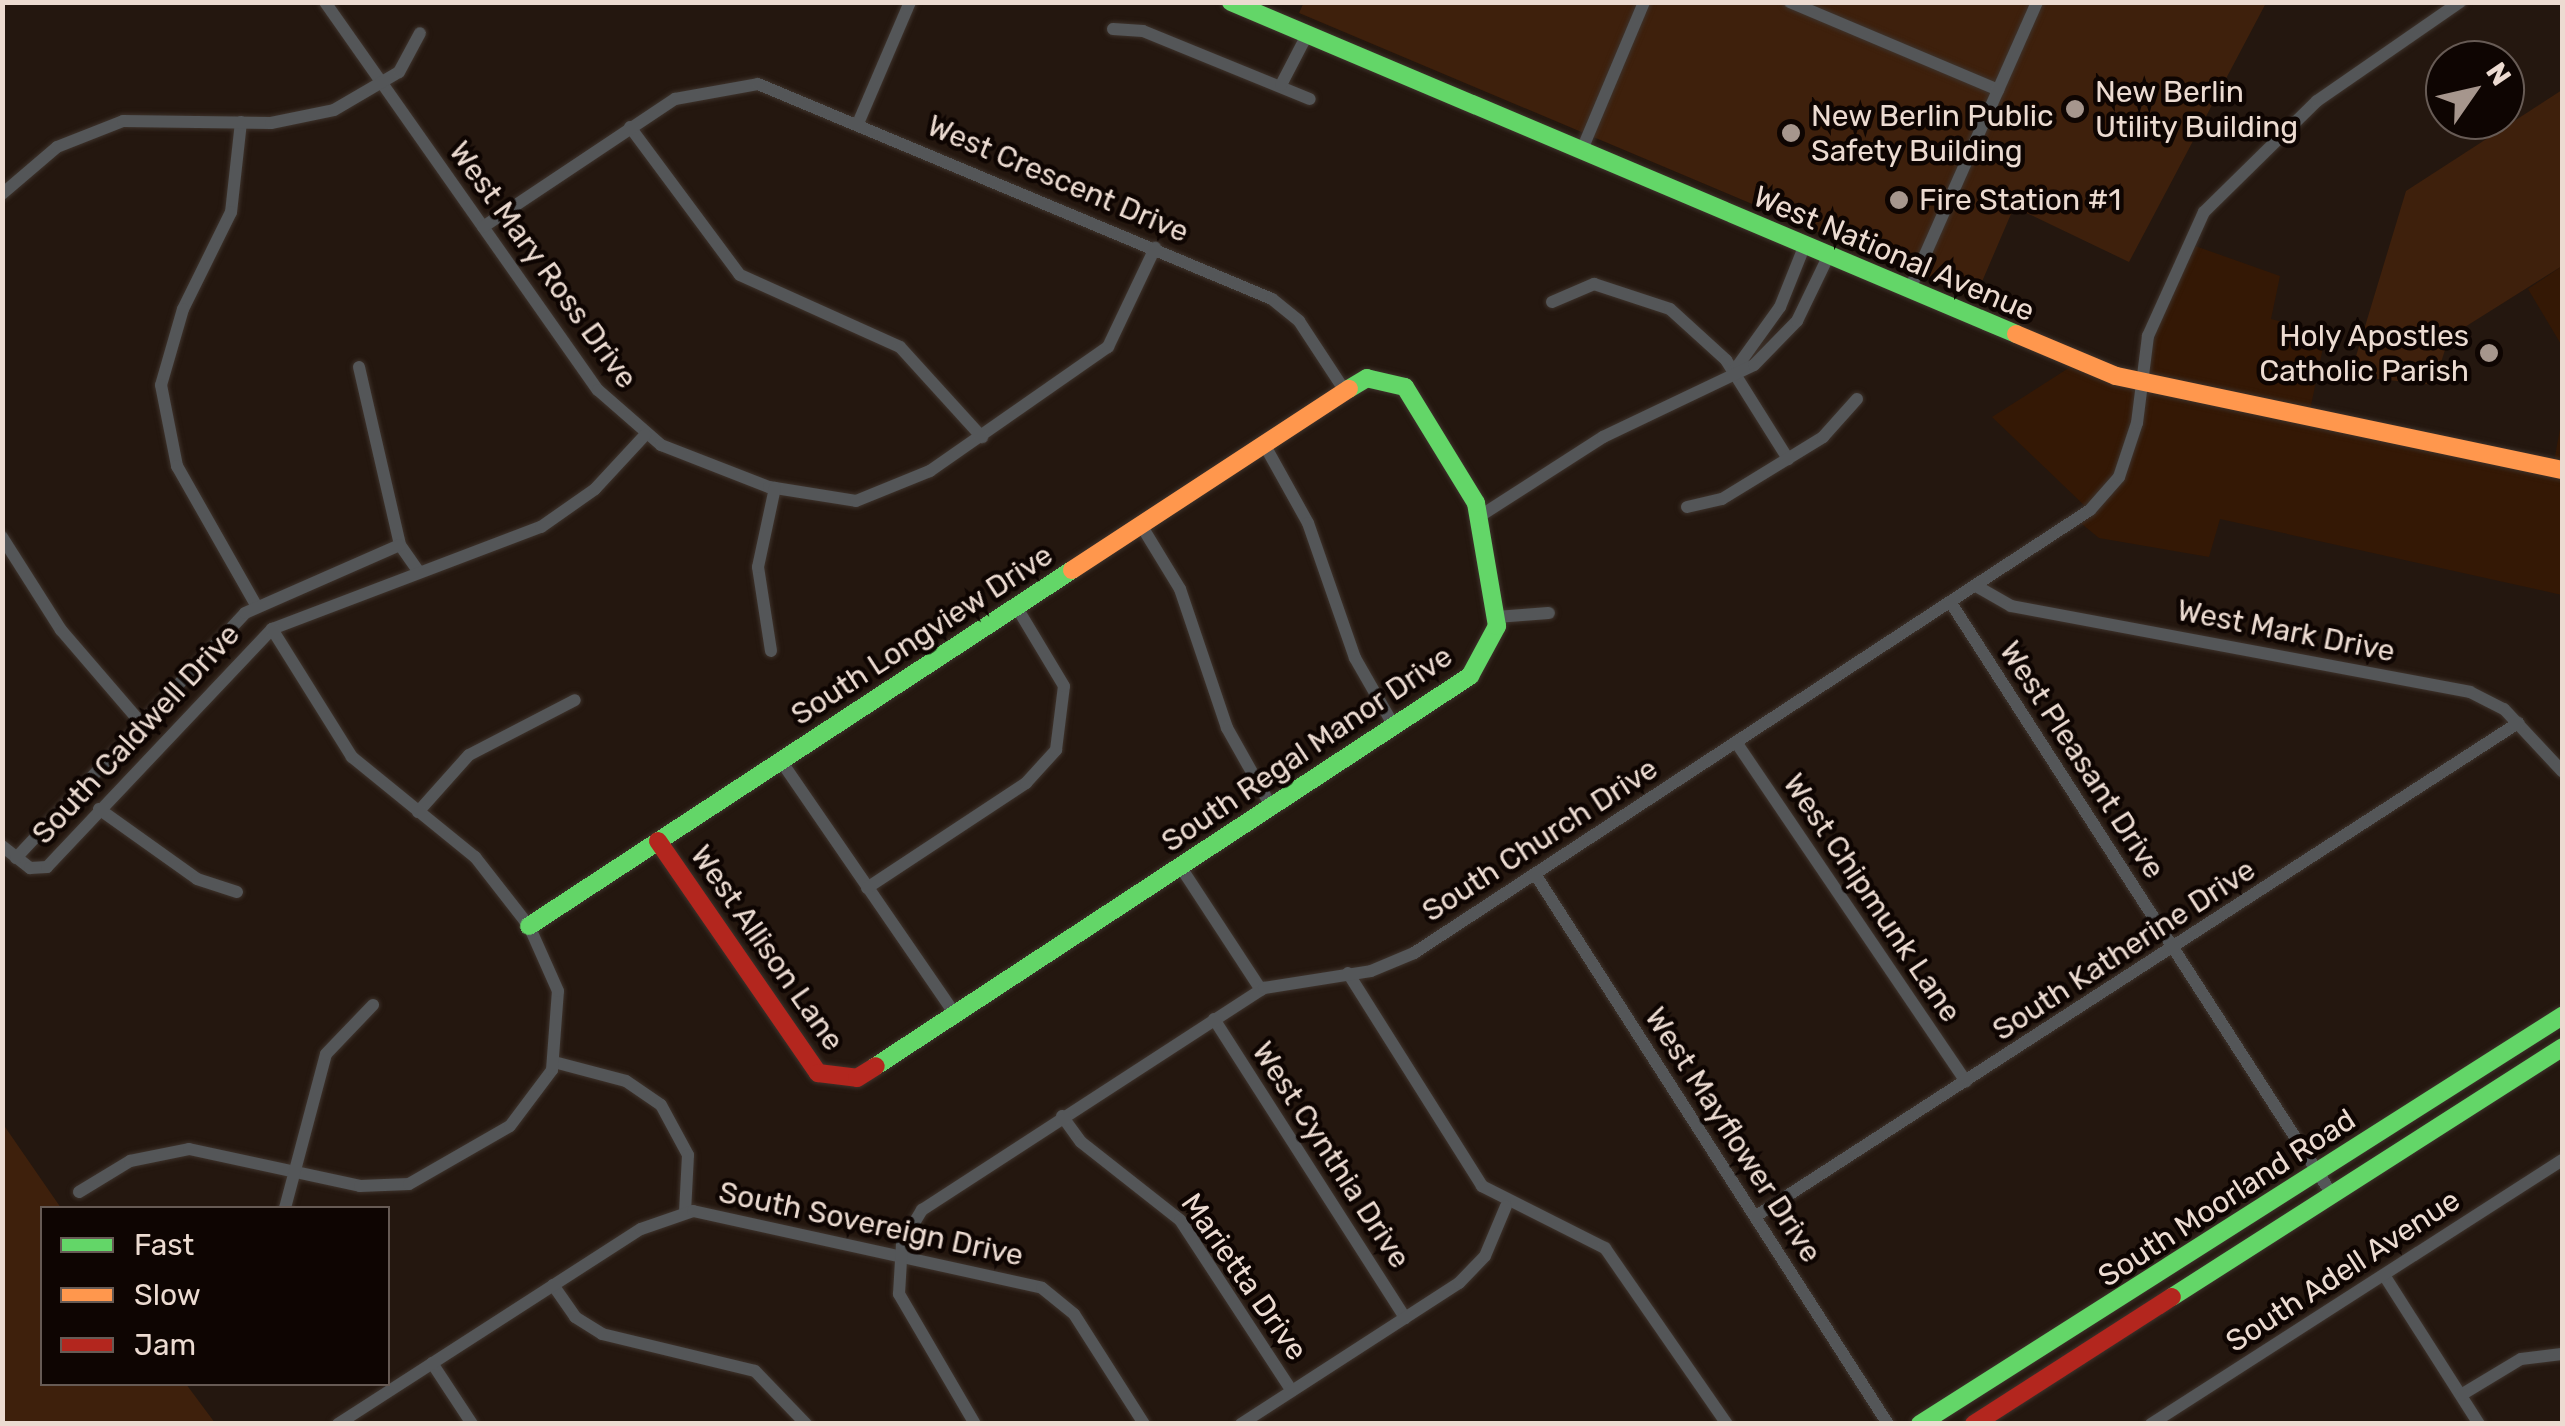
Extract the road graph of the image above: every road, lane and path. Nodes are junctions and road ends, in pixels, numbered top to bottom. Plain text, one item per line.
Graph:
1 (325, 2) edge
2 (910, 2) edge
3 (1231, 2) edge
4 (1644, 2) edge
5 (1790, 2) edge
6 (2037, 2) edge
7 (2460, 2) edge
8 (1113, 29) dead end
9 (420, 33) dead end
10 (1306, 35) junction
11 (383, 84) junction
12 (1281, 85) junction
13 (1998, 90) junction
14 (1310, 98) dead end
15 (859, 121) junction
16 (241, 122) junction
17 (630, 128) junction
18 (1581, 152) junction
19 (2, 194) edge
20 (483, 228) junction
21 (1804, 247) junction
22 (1155, 248) junction
23 (1828, 257) junction
24 (1910, 291) junction
25 (1552, 302) dead end
26 (360, 367) dead end
27 (1734, 372) junction
28 (2142, 384) junction
29 (1345, 390) junction
30 (1857, 400) dead end
31 (645, 435) junction
32 (982, 437) junction
33 (1264, 444) junction
34 (1788, 459) junction
35 (2562, 470) edge
36 (775, 488) junction
37 (1687, 507) dead end
38 (1480, 516) junction
39 (1141, 524) junction
40 (2, 538) edge
41 (400, 544) junction
42 (418, 571) junction
43 (1976, 586) junction
44 (1952, 603) junction
45 (256, 605) junction
46 (1016, 606) junction
47 (1549, 613) dead end
48 (1496, 618) junction
49 (272, 629) junction
50 (770, 652) dead end
51 (575, 700) dead end
52 (140, 722) junction
53 (2518, 723) junction
54 (1394, 726) junction
55 (1736, 742) junction
56 (780, 761) junction
57 (2562, 771) edge
58 (1272, 806) junction
59 (100, 809) junction
60 (418, 812) junction
61 (658, 841) junction
62 (2, 846) edge
63 (21, 862) junction
64 (1180, 866) junction
65 (1535, 874) junction
66 (868, 888) junction
67 (237, 892) dead end
68 (530, 926) junction
69 (2175, 947) junction
70 (1348, 973) junction
71 (1260, 990) junction
72 (372, 1006) dead end
73 (955, 1014) junction
74 (2562, 1016) edge
75 (1214, 1019) junction
76 (2562, 1048) edge
77 (554, 1062) junction
78 (836, 1080) joint
79 (1966, 1082) junction
80 (1062, 1116) junction
81 (2562, 1160) edge
82 (295, 1170) junction
83 (2318, 1172) junction
84 (79, 1192) dead end
85 (2334, 1196) junction
86 (286, 1206) edge
87 (1506, 1206) junction
88 (686, 1212) junction
89 (1756, 1216) junction
90 (900, 1254) junction
91 (2384, 1274) junction
92 (552, 1285) junction
93 (1406, 1318) junction
94 (2562, 1354) edge
95 (432, 1363) junction
96 (1292, 1390) junction
97 (2461, 1394) junction
98 (338, 1424) edge
99 (472, 1424) edge
100 (806, 1424) edge
101 (975, 1424) edge
102 (1144, 1424) edge
103 (1241, 1424) edge
104 (1726, 1424) edge
105 (1888, 1424) edge
106 (1920, 1424) edge
107 (1974, 1424) edge
108 (2152, 1424) edge
109 (2479, 1424) edge

1 - 11 street, West Mary Ross Drive
2 - 15 street
3 - 10 main road, West National Avenue
4 - 18 street
5 - 13 street
6 - 13 street
7 - 28 street, South Church Drive
8 - 12 street
9 - 11 street
10 - 12 street
10 - 18 main road, West National Avenue
11 - 16 street
11 - 20 street, West Mary Ross Drive
12 - 14 street
13 - 24 street
15 - 17 street, West Crescent Drive
15 - 22 street, West Crescent Drive
16 - 19 street
16 - 45 street
17 - 20 street
17 - 32 street
18 - 21 main road, West National Avenue
20 - 31 street, West Mary Ross Drive
21 - 23 main road, West National Avenue
21 - 27 street
22 - 29 street, West Crescent Drive
22 - 32 street, West Mary Ross Drive
23 - 24 main road, West National Avenue
23 - 27 street
24 - 28 main road, West National Avenue
25 - 27 street
26 - 41 street
27 - 34 street
27 - 38 street
28 - 35 main road, West National Avenue
28 - 43 street, South Church Drive
29 - 33 main road, South Longview Drive
29 - 38 main road
30 - 34 street
31 - 36 street, West Mary Ross Drive
31 - 42 street, South Caldwell Drive
32 - 36 street, West Mary Ross Drive
33 - 39 main road, South Longview Drive
33 - 54 street
34 - 37 street
36 - 50 street
38 - 48 main road, South Regal Manor Drive
39 - 46 main road, South Longview Drive
39 - 58 street
40 - 52 street
41 - 42 street
41 - 45 street, South Caldwell Drive
42 - 49 street, South Caldwell Drive
43 - 44 street, South Church Drive
43 - 53 street, West Mark Drive
44 - 55 street, South Church Drive
44 - 69 street, West Pleasant Drive
45 - 52 street, South Caldwell Drive
46 - 56 main road, South Longview Drive
46 - 66 street
47 - 48 street
48 - 54 main road, South Regal Manor Drive
49 - 59 street, South Caldwell Drive
49 - 60 street
51 - 60 street
52 - 63 street, South Caldwell Drive
53 - 57 street, West Mark Drive
53 - 69 street, South Katherine Drive
54 - 58 main road, South Regal Manor Drive
55 - 65 street, South Church Drive
55 - 79 street, West Chipmunk Lane
56 - 61 main road, South Longview Drive
56 - 66 street
58 - 64 main road, South Regal Manor Drive
59 - 63 street, South Caldwell Drive
59 - 67 street
60 - 68 street
61 - 68 main road, South Longview Drive
61 - 78 main road, West Allison Lane
62 - 63 street
64 - 71 street
64 - 73 main road, South Regal Manor Drive
65 - 70 street, South Church Drive
65 - 89 street, West Mayflower Drive
66 - 73 street
68 - 77 street
69 - 79 street, South Katherine Drive
69 - 83 street, West Pleasant Drive
70 - 71 street, South Church Drive
70 - 87 street
71 - 75 street, South Church Drive
72 - 82 street
73 - 78 main road, South Regal Manor Drive
74 - 83 main road, South Moorland Road
75 - 80 street, South Church Drive
75 - 93 street, West Cynthia Drive
76 - 85 main road, South Moorland Road
77 - 82 street
77 - 88 street
79 - 89 street, South Katherine Drive
80 - 90 street, South Church Drive
80 - 96 street, Marietta Drive
81 - 91 street, South Adell Avenue
82 - 84 street
82 - 86 street
83 - 85 street, West Pleasant Drive
83 - 106 main road, South Moorland Road
85 - 107 main road, South Moorland Road
87 - 93 street
87 - 104 street
88 - 90 street, South Sovereign Drive
88 - 92 street, South Sovereign Drive
89 - 105 street, West Mayflower Drive
90 - 101 street
90 - 102 street, South Sovereign Drive
91 - 97 street
91 - 108 street, South Adell Avenue
92 - 95 street, South Sovereign Drive
92 - 100 street
93 - 96 street
94 - 97 street
95 - 98 street, South Sovereign Drive
95 - 99 street
96 - 103 street
97 - 109 street

